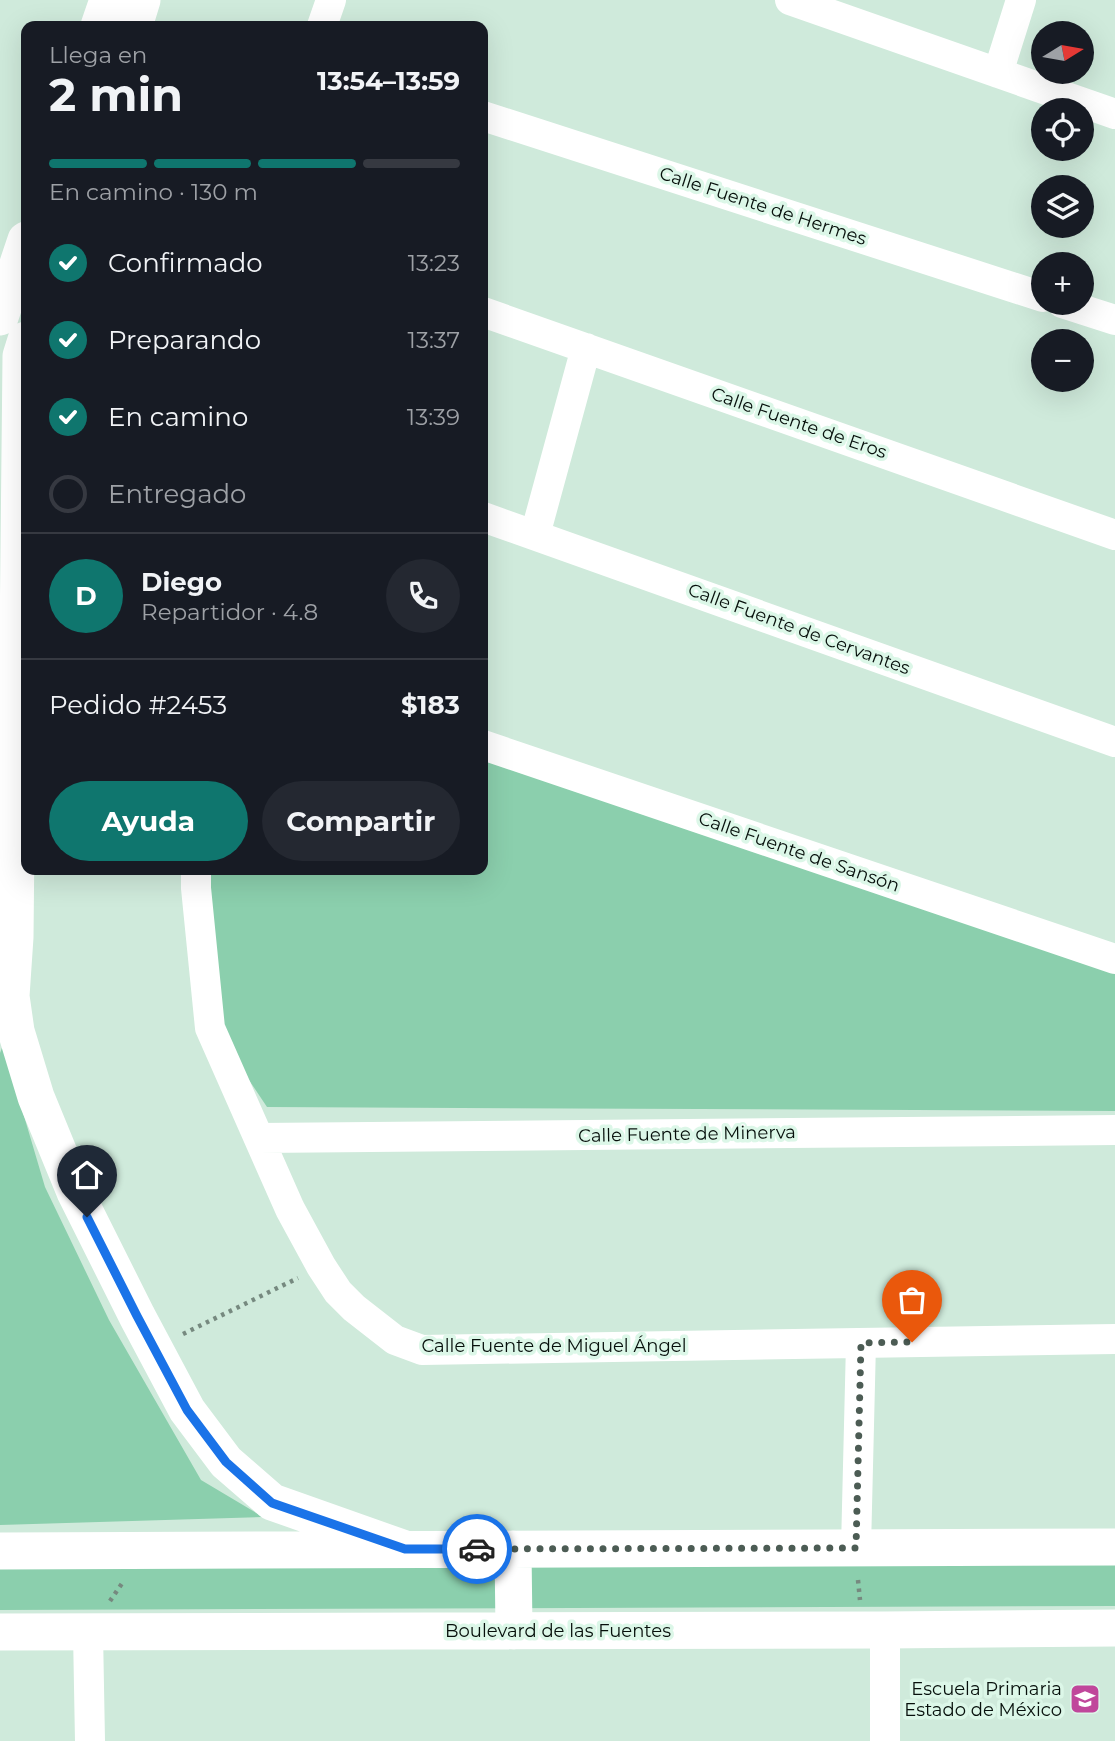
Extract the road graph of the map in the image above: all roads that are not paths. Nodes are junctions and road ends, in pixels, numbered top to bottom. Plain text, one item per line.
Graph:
1 (107, 0) edge
2 (142, 0) edge
3 (331, 0) edge
4 (790, 0) edge
5 (1021, 0) edge
6 (101, 21) edge
7 (136, 21) edge
8 (325, 21) edge
9 (998, 73) junction
10 (1115, 114) edge
11 (488, 118) edge
12 (21, 255) edge
13 (1031, 293) edge
14 (1094, 313) edge
15 (488, 314) edge
16 (0, 317) edge
17 (1115, 320) edge
18 (586, 348) junction
19 (18, 350) edge
20 (488, 519) edge
21 (1115, 534) edge
22 (535, 535) junction
23 (1115, 742) edge
24 (488, 747) edge
25 (196, 875) edge
26 (1115, 959) edge
27 (6, 995) edge
28 (1115, 1130) edge
29 (259, 1138) junction
30 (1115, 1339) edge
31 (861, 1343) junction
32 (1115, 1547) edge
33 (856, 1548) junction
34 (405, 1549) junction
35 (513, 1549) junction
36 (0, 1550) edge
37 (1115, 1628) edge
38 (874, 1630) junction
39 (514, 1631) junction
40 (0, 1632) edge
41 (88, 1632) junction
42 (90, 1741) edge
43 (885, 1741) edge

1 - 6 street
2 - 7 street
3 - 8 street
4 - 9 street
5 - 9 street
9 - 10 street
11 - 13 street, Calle Fuente de Hermes
12 - 16 street
14 - 17 street
15 - 18 street, Calle Fuente de Eros
18 - 21 street, Calle Fuente de Eros
18 - 22 street
19 - 27 street
20 - 22 street, Calle Fuente de Cervantes
22 - 23 street, Calle Fuente de Cervantes
24 - 26 street, Calle Fuente de Sansón
25 - 29 street, Calle Fuente de Miguel Ángel
27 - 34 street
28 - 29 street, Calle Fuente de Minerva
29 - 31 street, Calle Fuente de Miguel Ángel
30 - 31 street, Calle Fuente de Miguel Ángel
31 - 33 street
32 - 33 street
33 - 35 street
34 - 35 street
34 - 36 street
35 - 39 street
37 - 38 street, Boulevard de las Fuentes
38 - 39 street, Boulevard de las Fuentes
38 - 43 street
39 - 41 street, Boulevard de las Fuentes
40 - 41 street, Boulevard de las Fuentes
41 - 42 street

